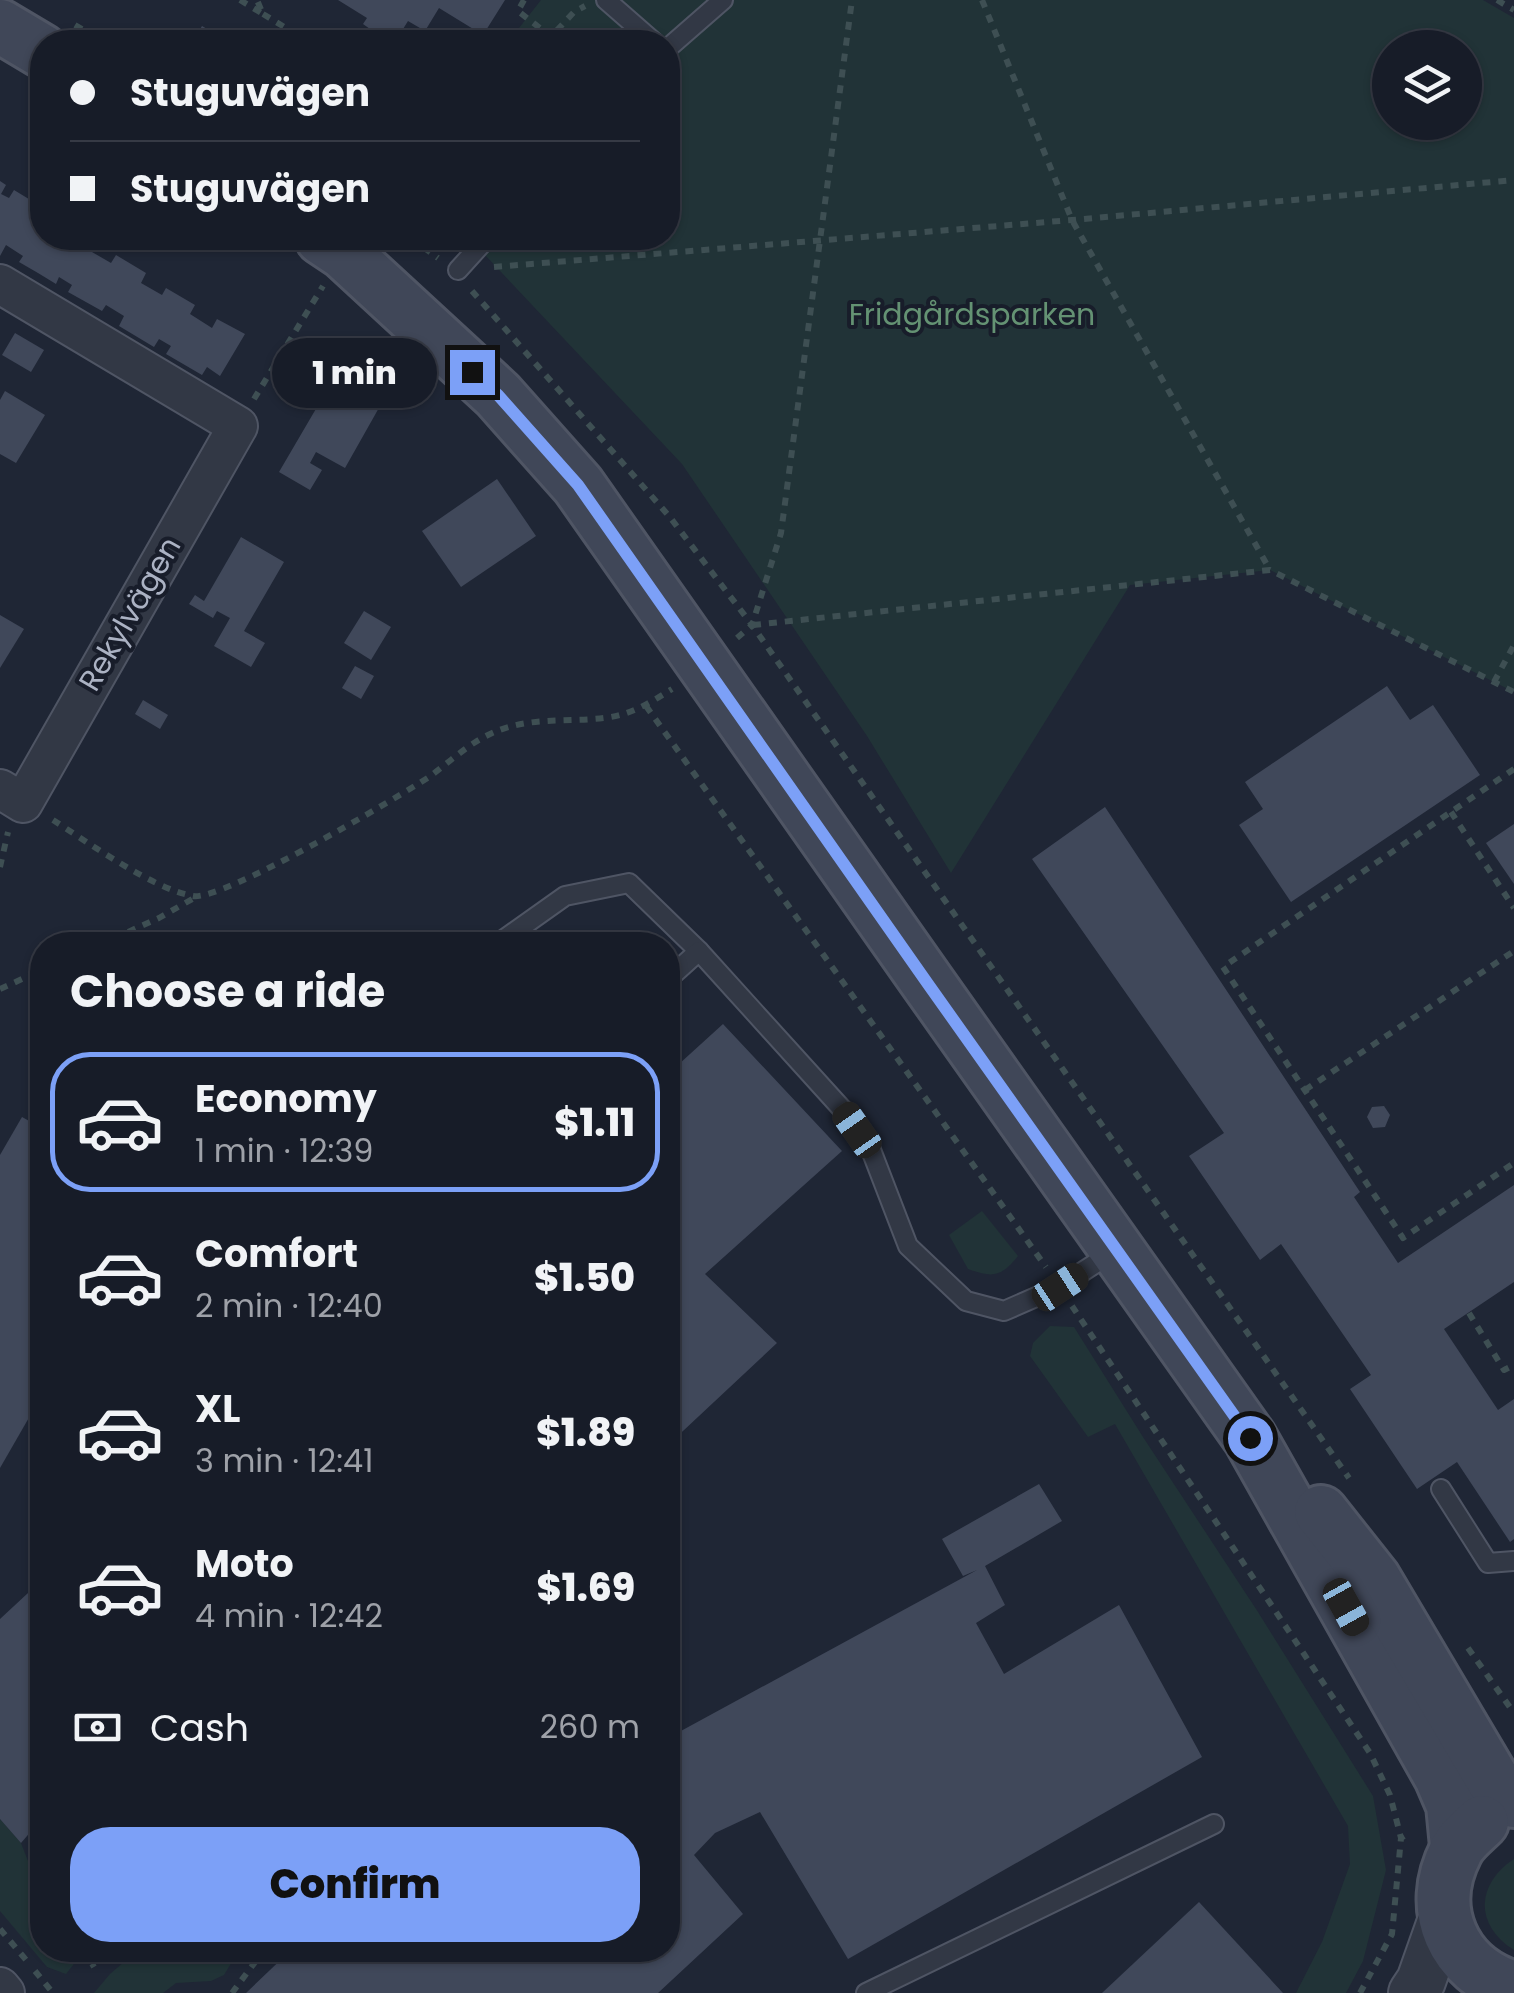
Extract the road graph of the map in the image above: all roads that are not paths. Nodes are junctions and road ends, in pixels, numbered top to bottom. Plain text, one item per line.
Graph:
1 (606, 0) edge
2 (724, 0) edge
3 (0, 26) edge
4 (640, 30) edge
5 (680, 38) edge
6 (30, 44) edge
7 (340, 250) edge
8 (475, 250) edge
9 (456, 270) road end
10 (0, 284) edge
11 (12, 796) edge
12 (515, 932) edge
13 (679, 932) edge
14 (680, 933) edge
15 (699, 951) junction
16 (680, 968) edge
17 (1117, 1249) junction
18 (1250, 1438) junction
19 (1440, 1489) dead end
20 (1514, 1561) edge
21 (1514, 1800) edge
22 (1514, 1808) edge
23 (1214, 1824) dead end
24 (1458, 1846) junction
25 (1444, 1916) junction
26 (0, 1986) edge
27 (1510, 1990) edge
28 (874, 1991) edge
29 (5, 1993) edge
30 (1413, 1993) edge

1 - 4 lane
2 - 5 lane
3 - 6 main road
7 - 17 main road
8 - 9 lane
10 - 11 street, Rekylvägen
12 - 13 lane
14 - 15 lane
15 - 16 lane
15 - 17 lane
17 - 18 main road
18 - 21 main road
18 - 24 main road
19 - 20 lane
22 - 24 main road
23 - 28 lane
24 - 25 main road
25 - 27 main road
25 - 30 street
26 - 29 street

